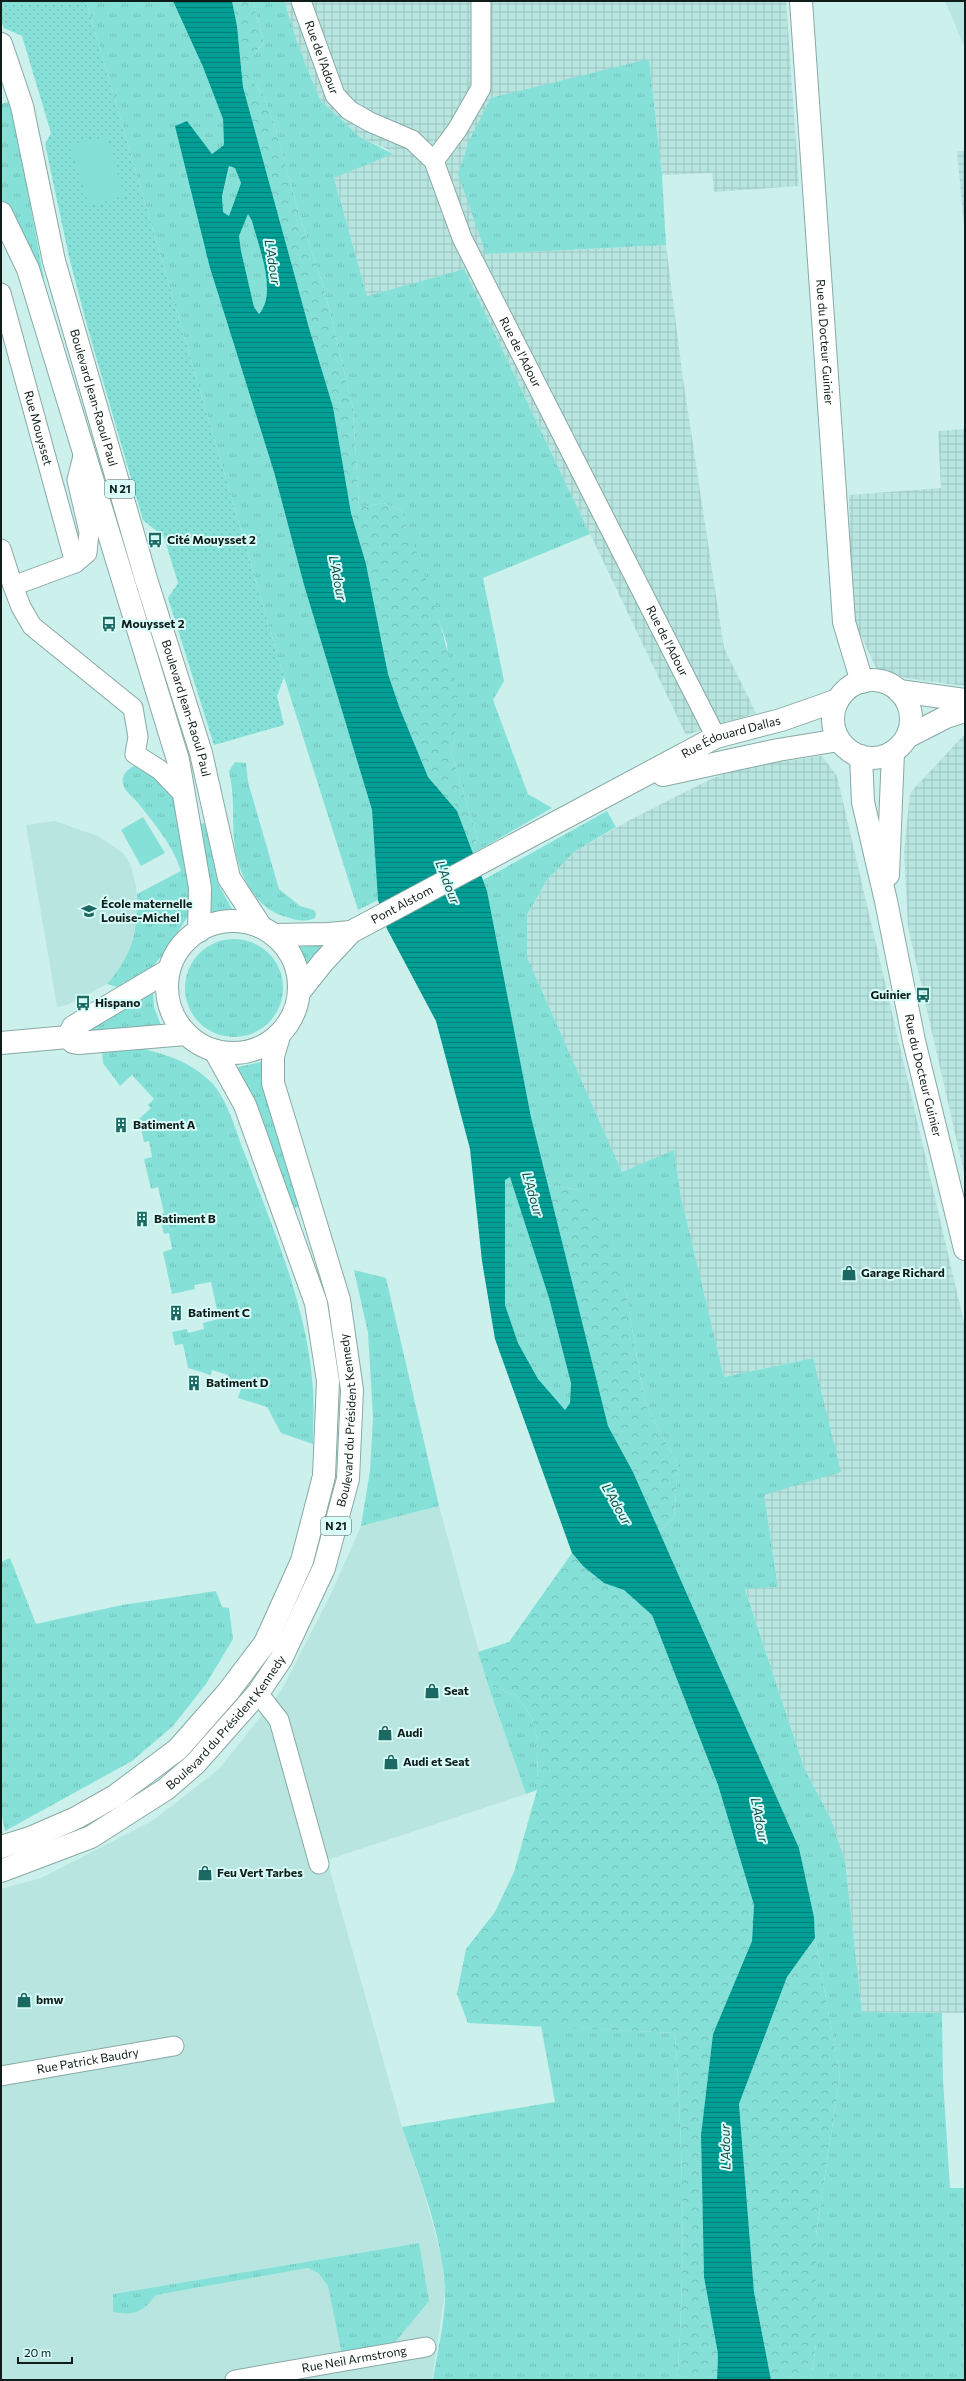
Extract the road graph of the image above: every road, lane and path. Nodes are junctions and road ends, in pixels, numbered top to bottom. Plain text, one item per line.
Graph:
1 (301, 1) edge
2 (481, 1) edge
3 (801, 1) edge
4 (1, 44) edge
5 (434, 161) junction
6 (1, 213) edge
7 (1, 293) edge
8 (84, 452) junction
9 (1, 549) edge
10 (75, 564) junction
11 (13, 586) junction
12 (862, 682) junction
13 (899, 691) junction
14 (838, 700) junction
15 (965, 700) edge
16 (965, 711) edge
17 (716, 738) junction
18 (839, 740) junction
19 (900, 744) junction
20 (861, 756) junction
21 (629, 784) junction
22 (183, 794) junction
23 (507, 849) joint
24 (886, 900) junction
25 (356, 929) junction
26 (199, 930) junction
27 (267, 931) junction
28 (169, 970) junction
29 (300, 991) junction
30 (186, 1034) junction
31 (279, 1036) junction
32 (68, 1037) junction
33 (1, 1043) edge
34 (215, 1051) junction
35 (965, 1248) edge
36 (258, 1693) junction
37 (1, 1847) edge
38 (319, 1864) dead end
39 (1, 1871) edge
40 (174, 2046) dead end
41 (1, 2076) edge
42 (426, 2347) dead end
43 (235, 2380) edge

1 - 5 street, Rue de l'Adour
2 - 5 street
3 - 12 main road, Rue du Docteur Guinier
4 - 27 main road, Boulevard Jean-Raoul Paul / N 21
5 - 17 street, Rue de l'Adour
6 - 8 main road, Boulevard Jean-Raoul Paul / N 21
7 - 10 street, Rue Mouysset
8 - 10 street
8 - 22 main road, Boulevard Jean-Raoul Paul / N 21
9 - 11 street
10 - 11 street
11 - 22 street
12 - 13 main road
12 - 14 main road
13 - 15 main road
13 - 19 main road
14 - 17 main road, Rue Édouard Dallas
14 - 18 main road
16 - 19 main road
17 - 21 main road, Rue Édouard Dallas
18 - 20 main road
18 - 21 main road, Rue Édouard Dallas
19 - 20 main road
19 - 24 main road
20 - 24 main road
21 - 23 main road, Rue Édouard Dallas
22 - 26 main road, Boulevard Jean-Raoul Paul / N 21
23 - 25 main road, Pont Alstom
24 - 35 main road, Rue du Docteur Guinier
25 - 27 main road
25 - 29 main road
26 - 27 main road
26 - 28 main road
27 - 29 main road
28 - 30 main road
28 - 32 main road
29 - 31 main road
30 - 32 main road
30 - 34 main road
31 - 34 main road
31 - 36 main road, Boulevard du Président Kennedy / N 21
32 - 33 main road
34 - 37 main road, Boulevard du Président Kennedy / N 21
36 - 38 street
36 - 39 main road, Boulevard du Président Kennedy / N 21
40 - 41 street, Rue Patrick Baudry
42 - 43 street, Rue Neil Armstrong

